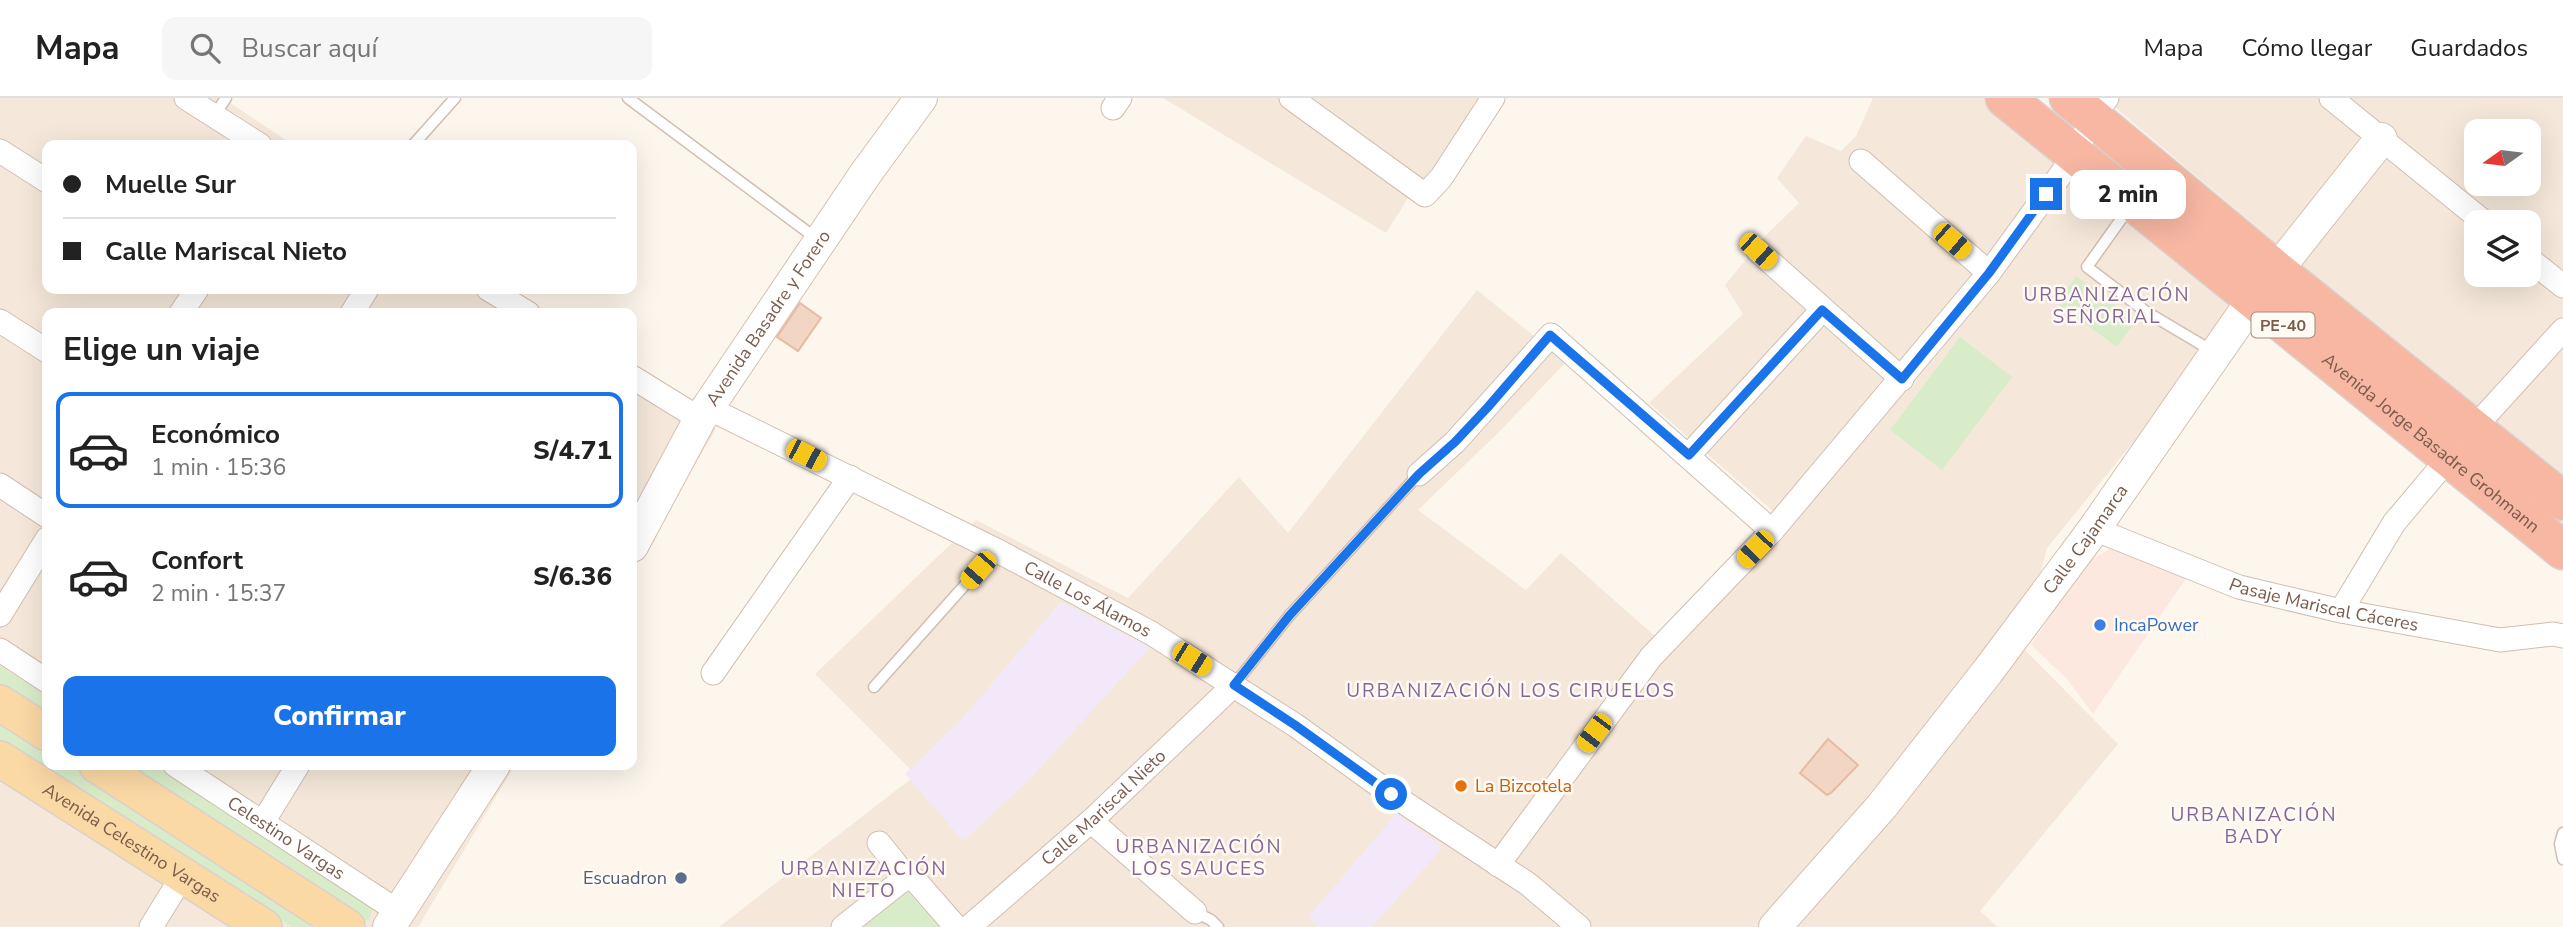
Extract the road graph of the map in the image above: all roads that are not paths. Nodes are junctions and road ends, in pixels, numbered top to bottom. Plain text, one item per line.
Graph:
1 (186, 98) edge
2 (455, 98) edge
3 (628, 98) edge
4 (921, 98) edge
5 (1291, 98) edge
6 (1493, 98) edge
7 (2005, 98) edge
8 (2332, 98) edge
9 (2089, 104) edge
10 (220, 107) edge
11 (2381, 139) junction
12 (255, 140) edge
13 (417, 140) edge
14 (0, 151) edge
15 (2075, 155) junction
16 (1861, 161) dead end
17 (42, 178) edge
18 (2133, 202) junction
19 (2469, 210) edge
20 (820, 241) junction
21 (1758, 251) dead end
22 (2541, 269) edge
23 (2276, 270) junction
24 (1989, 273) junction
25 (2563, 286) edge
26 (496, 294) edge
27 (2253, 300) junction
28 (520, 308) edge
29 (1822, 310) junction
30 (2, 327) edge
31 (2563, 330) edge
32 (42, 348) edge
33 (2216, 353) junction
34 (1902, 379) junction
35 (637, 380) edge
36 (704, 414) junction
37 (2473, 429) junction
38 (1689, 455) junction
39 (2449, 457) junction
40 (1419, 474) joint
41 (850, 477) junction
42 (0, 485) edge
43 (2563, 501) edge
44 (42, 513) edge
45 (2094, 529) junction
46 (1772, 531) junction
47 (637, 537) edge
48 (42, 547) edge
49 (996, 550) junction
50 (2563, 550) edge
51 (2341, 611) junction
52 (0, 615) edge
53 (2563, 636) edge
54 (0, 650) edge
55 (713, 673) dead end
56 (42, 678) edge
57 (1234, 685) junction
58 (874, 687) dead end
59 (0, 703) edge
60 (42, 730) edge
61 (0, 759) edge
62 (105, 770) edge
63 (183, 770) edge
64 (296, 770) edge
65 (491, 770) edge
66 (184, 821) junction
67 (1091, 821) junction
68 (263, 822) junction
69 (2563, 833) edge
70 (223, 834) dead end
71 (879, 843) dead end
72 (2563, 859) edge
73 (1499, 865) junction
74 (183, 875) junction
75 (907, 878) junction
76 (1195, 912) joint
77 (394, 920) edge
78 (151, 927) edge
79 (264, 927) edge
80 (347, 927) edge
81 (843, 927) edge
82 (956, 927) edge
83 (969, 927) edge
84 (1218, 927) edge
85 (1580, 927) edge
86 (1775, 927) edge

1 - 10 street
2 - 13 lane
3 - 20 lane
4 - 20 street, Avenida Basadre y Forero
5 - 6 street
7 - 15 highway, Avenida Jorge Basadre Grohmann / PE-40
8 - 11 street
9 - 15 street
9 - 23 highway, Avenida Jorge Basadre Grohmann / PE-40
10 - 12 street
11 - 19 street
11 - 23 street, Calle Cajamarca
14 - 17 street
15 - 18 highway, Avenida Jorge Basadre Grohmann / PE-40
15 - 24 street
16 - 24 street
18 - 27 highway, Avenida Jorge Basadre Grohmann / PE-40
18 - 33 lane
20 - 36 street, Avenida Basadre y Forero
21 - 29 street
22 - 25 street
23 - 27 street, Calle Cajamarca
23 - 37 highway, Avenida Jorge Basadre Grohmann / PE-40
24 - 34 street
26 - 28 street
27 - 33 street, Calle Cajamarca
27 - 39 highway, Avenida Jorge Basadre Grohmann / PE-40
29 - 34 street
29 - 38 street
30 - 32 street
31 - 37 street
33 - 45 street, Calle Cajamarca
34 - 46 street
35 - 36 street, Calle Los Álamos
36 - 41 street, Calle Los Álamos
36 - 47 street, Avenida Basadre y Forero
37 - 39 street
37 - 43 highway, Avenida Jorge Basadre Grohmann / PE-40
38 - 40 street
38 - 46 street
39 - 50 highway, Avenida Jorge Basadre Grohmann / PE-40
39 - 51 street
40 - 57 lane
41 - 49 street, Calle Los Álamos
41 - 55 street
42 - 44 street
45 - 51 street, Pasaje Mariscal Cáceres
45 - 86 street, Calle Cajamarca
46 - 73 street
48 - 52 street
49 - 57 street, Calle Los Álamos
49 - 58 lane
51 - 53 street, Pasaje Mariscal Cáceres
54 - 56 street
57 - 67 street, Calle Mariscal Nieto
57 - 73 street, Calle Los Álamos
59 - 60 main road
61 - 74 main road, Avenida Celestino Vargas
62 - 66 main road
63 - 68 street, Celestino Vargas
64 - 68 street
65 - 77 street
66 - 70 lane
66 - 80 main road
67 - 76 street
67 - 83 street, Calle Mariscal Nieto
68 - 77 street, Celestino Vargas
69 - 72 lane
71 - 75 street
73 - 85 street, Calle Los Álamos
74 - 78 street
74 - 79 main road, Avenida Celestino Vargas
75 - 81 street
75 - 82 street
76 - 84 lane

